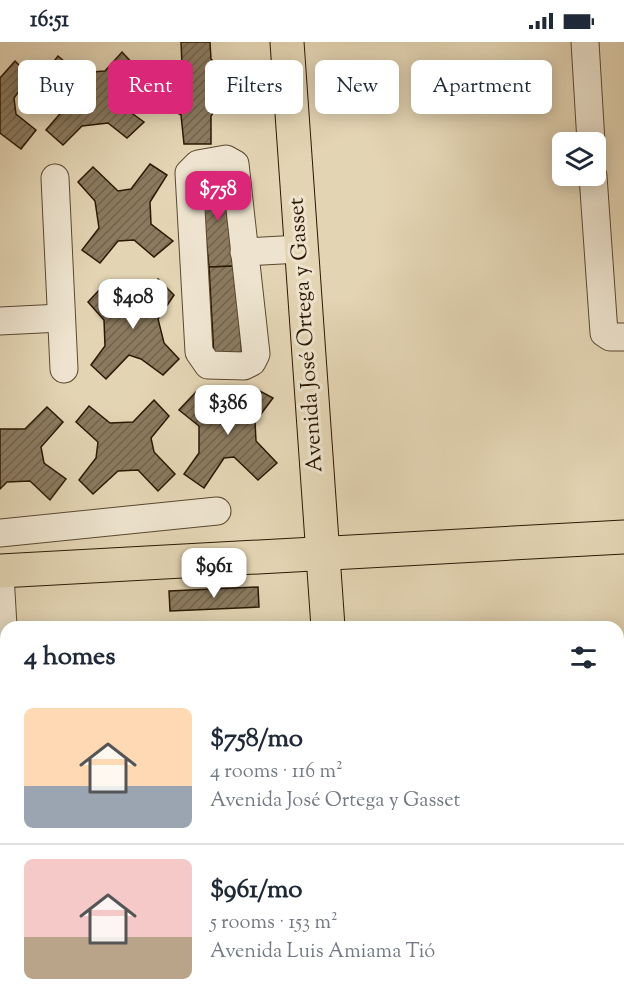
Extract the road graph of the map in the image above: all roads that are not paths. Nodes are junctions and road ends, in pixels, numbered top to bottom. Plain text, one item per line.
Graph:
1 (287, 42) edge
2 (585, 42) edge
3 (590, 132) edge
4 (55, 178) dead end
5 (594, 186) edge
6 (300, 249) junction
7 (244, 252) junction
8 (61, 318) junction
9 (0, 321) edge
10 (624, 337) edge
11 (64, 369) dead end
12 (217, 511) dead end
13 (0, 533) edge
14 (624, 537) edge
15 (324, 552) junction
16 (0, 573) edge
17 (3, 621) edge
18 (328, 621) edge

1 - 6 main road, Avenida José Ortega y Gasset
2 - 3 street
4 - 8 street
5 - 10 street
6 - 7 street
6 - 15 main road, Avenida José Ortega y Gasset
7 - 7 street
8 - 9 street
8 - 11 street
12 - 13 street
14 - 15 main road
15 - 16 main road
15 - 18 main road, Avenida José Ortega y Gasset
16 - 17 street

